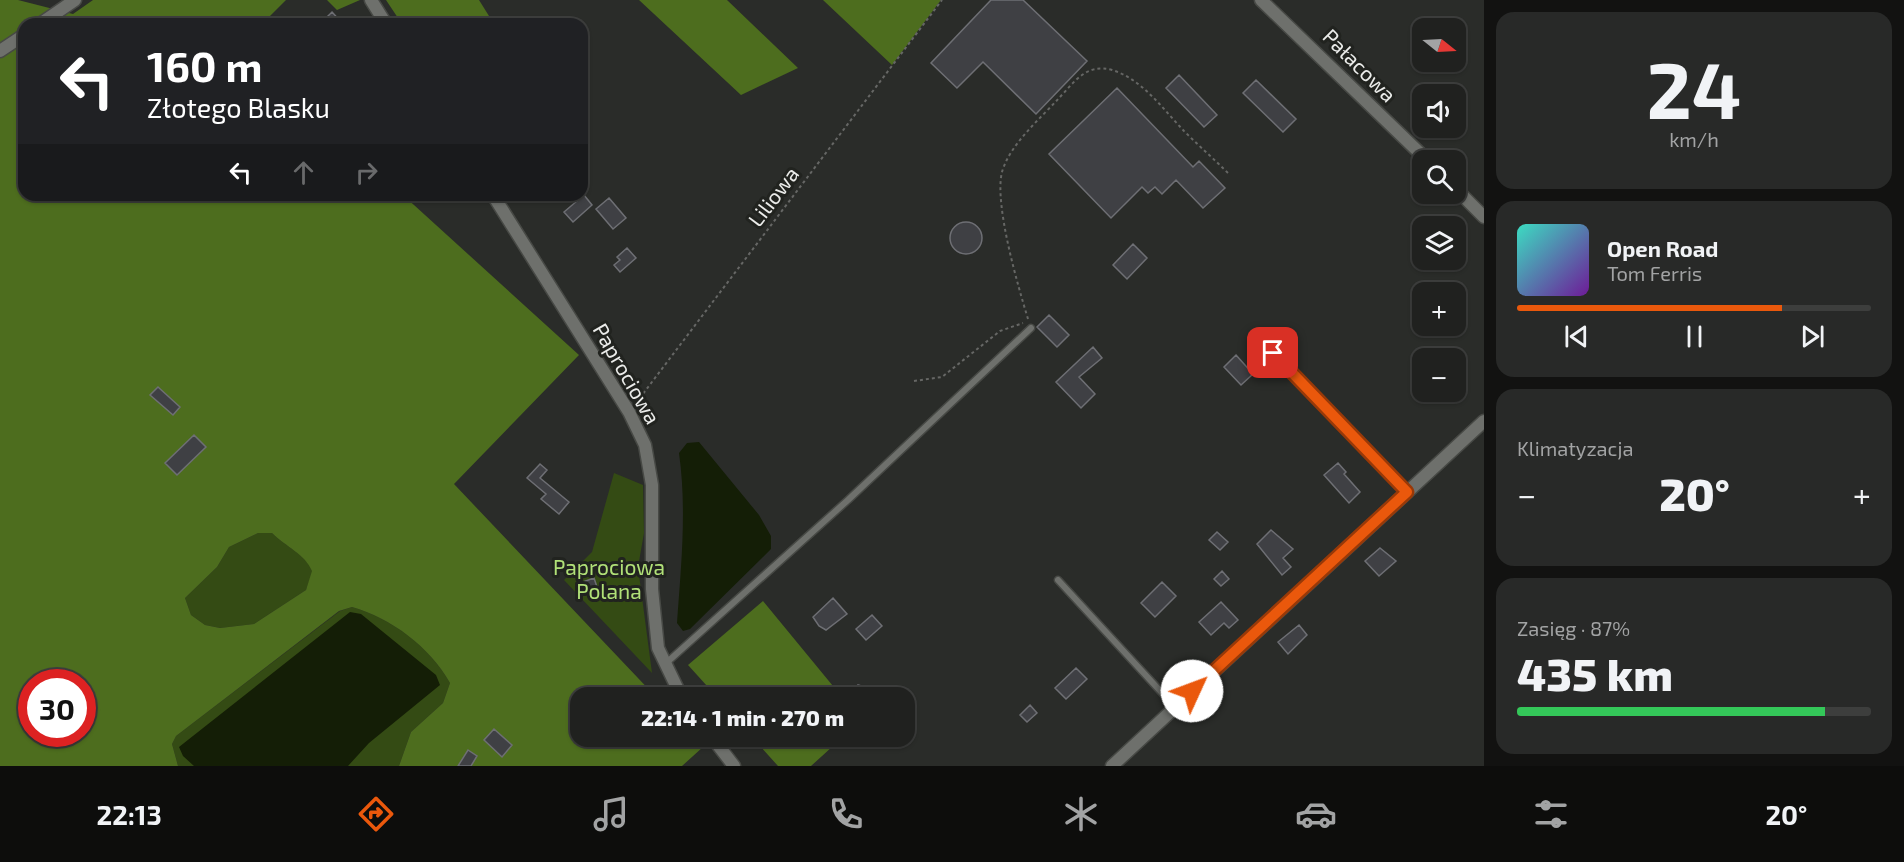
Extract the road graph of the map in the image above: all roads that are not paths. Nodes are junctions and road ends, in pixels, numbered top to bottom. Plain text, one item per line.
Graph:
1 (75, 0) edge
2 (371, 0) edge
3 (1261, 0) edge
4 (49, 18) edge
5 (382, 18) edge
6 (18, 39) edge
7 (0, 51) edge
8 (1417, 150) edge
9 (1466, 199) edge
10 (498, 201) edge
11 (1484, 217) edge
12 (1030, 328) dead end
13 (1273, 353) dead end
14 (1484, 421) edge
15 (1407, 492) junction
16 (1058, 580) dead end
17 (664, 665) junction
18 (676, 687) edge
19 (1175, 707) junction
20 (719, 747) edge
21 (734, 766) edge
22 (1112, 766) edge

1 - 4 street
2 - 5 street
3 - 8 street, Pałacowa
6 - 7 street
9 - 11 street
10 - 17 street, Paprociowa
12 - 17 lane
13 - 15 lane
14 - 15 street
15 - 19 street
16 - 19 lane
17 - 18 street, Paprociowa
19 - 22 street
20 - 21 street

